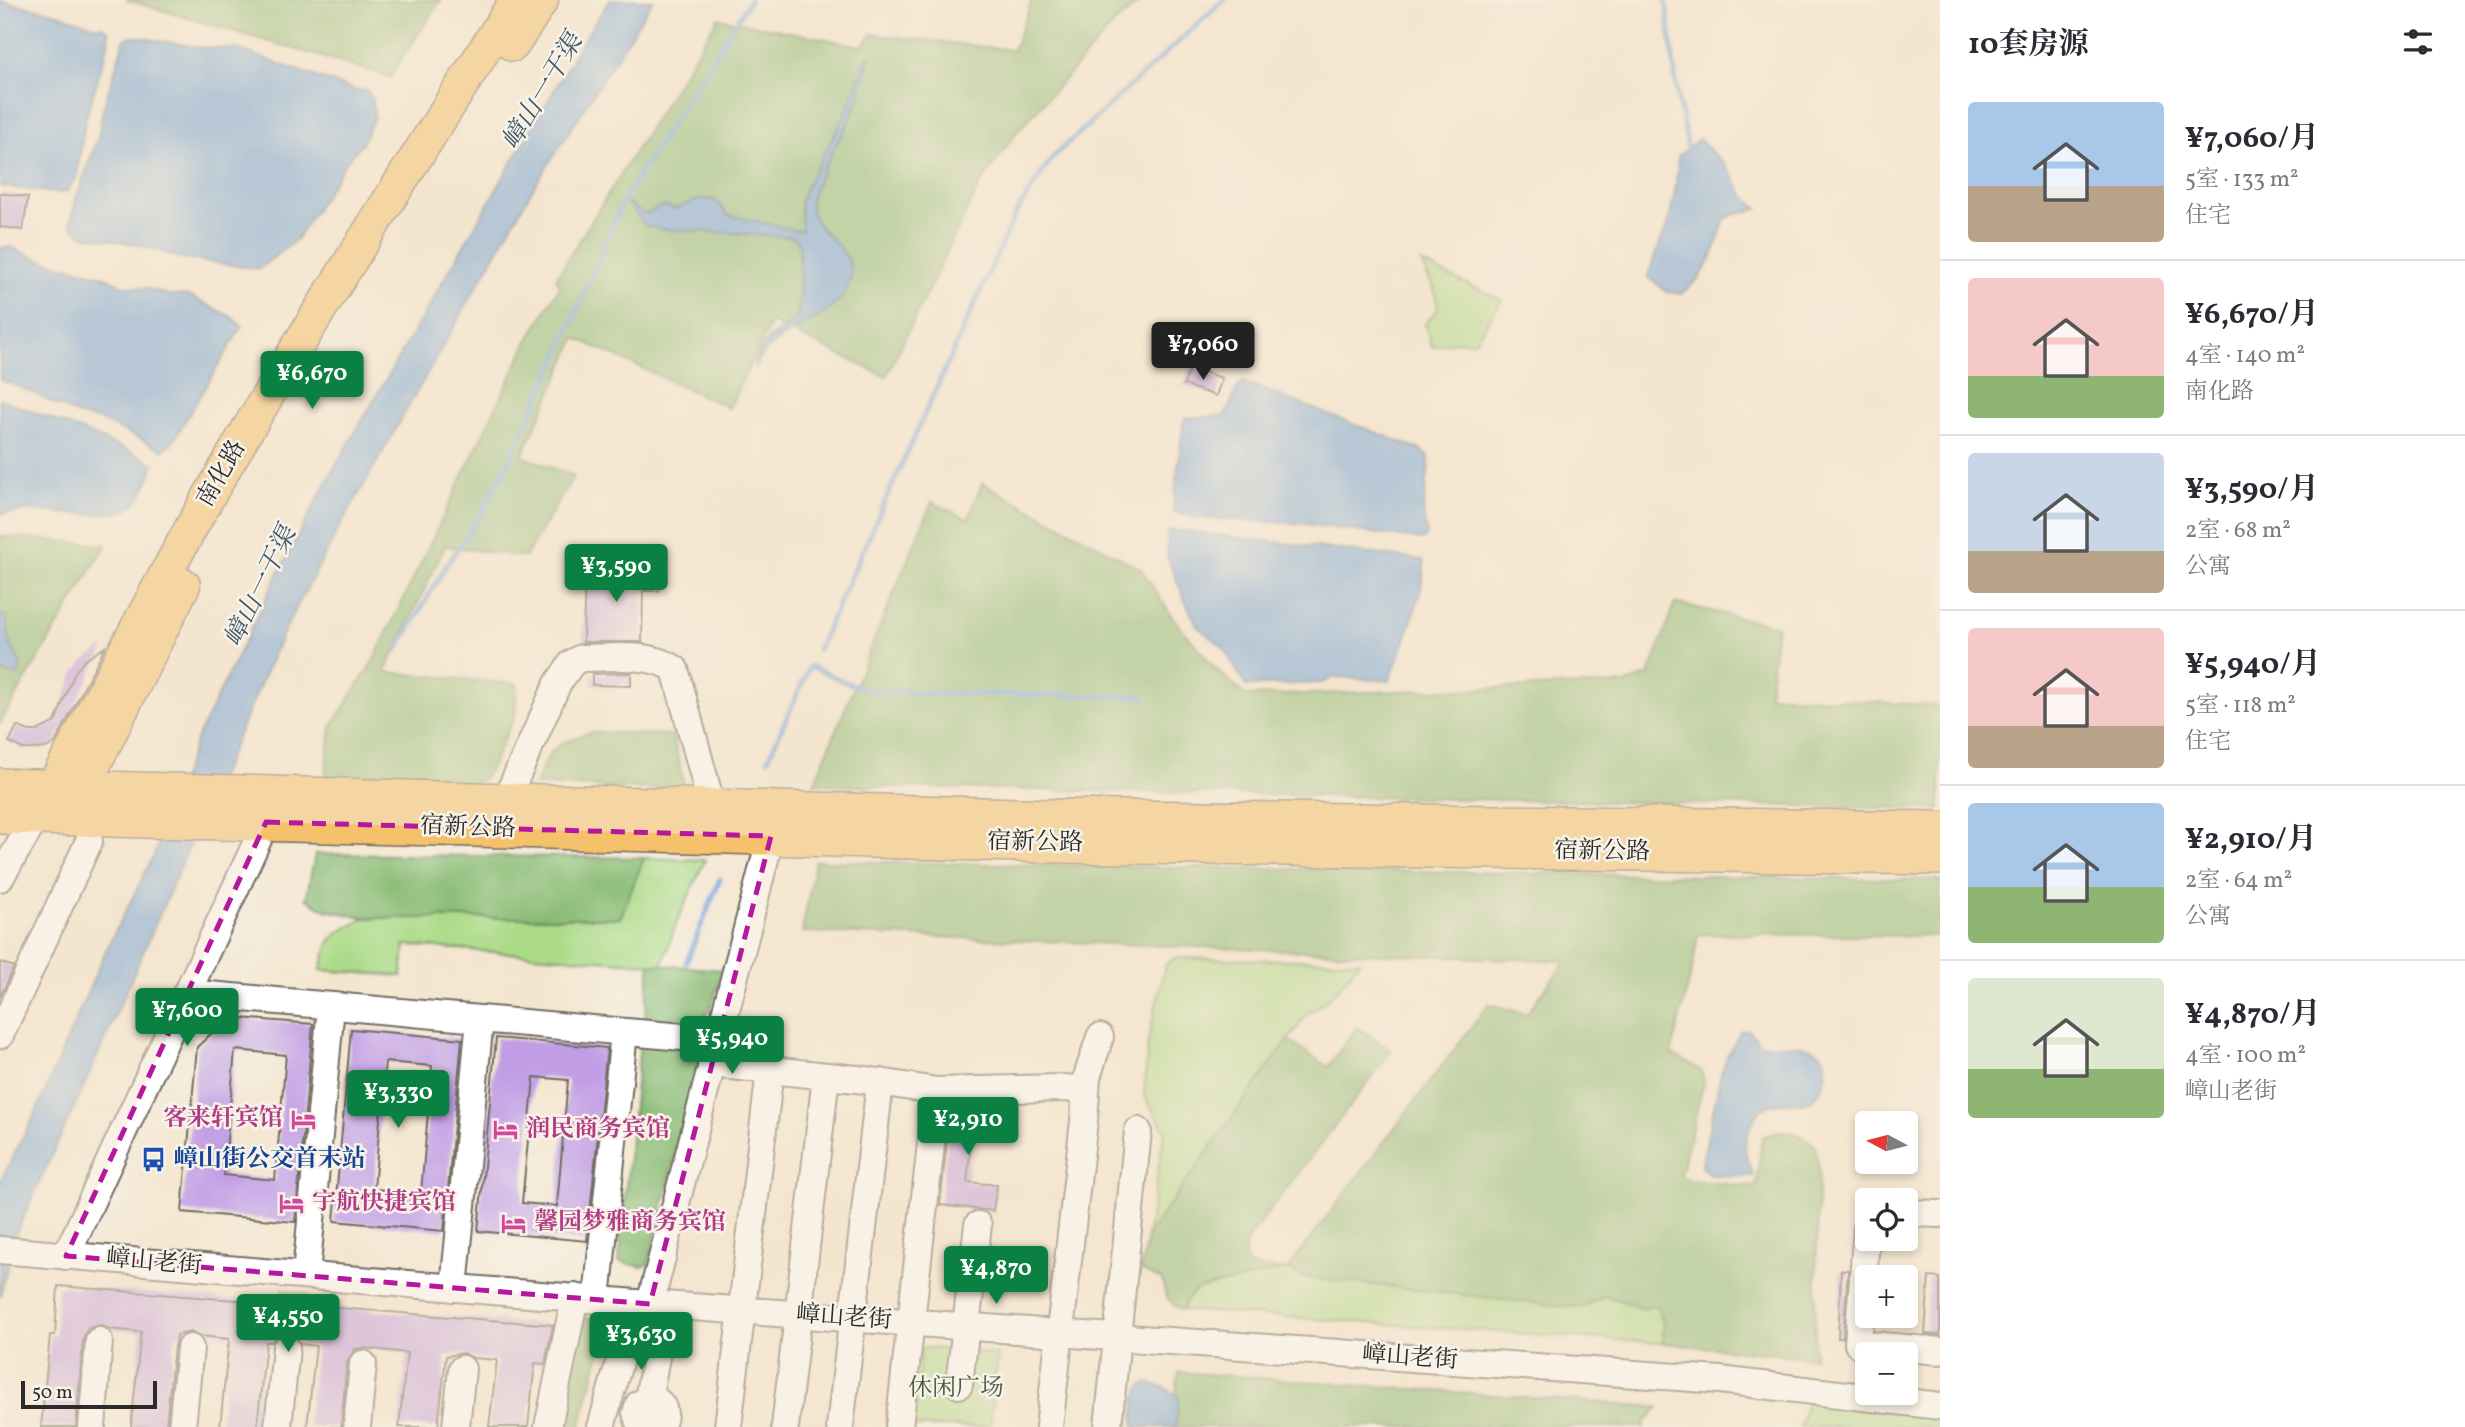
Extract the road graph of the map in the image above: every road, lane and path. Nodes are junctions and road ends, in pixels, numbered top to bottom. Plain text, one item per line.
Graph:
1 (516, 0) edge
2 (542, 0) edge
3 (0, 787) edge
4 (505, 802) junction
5 (712, 807) junction
6 (267, 809) junction
7 (66, 810) junction
8 (0, 815) edge
9 (1940, 830) edge
10 (771, 836) junction
11 (1940, 856) edge
12 (0, 878) edge
13 (186, 993) junction
14 (331, 1006) junction
15 (480, 1019) junction
16 (624, 1032) junction
17 (0, 1035) edge
18 (1100, 1037) dead end
19 (714, 1052) junction
20 (770, 1070) junction
21 (826, 1076) junction
22 (880, 1082) junction
23 (1086, 1089) junction
24 (937, 1091) junction
25 (1138, 1131) dead end
26 (1918, 1213) edge
27 (1940, 1214) edge
28 (978, 1225) dead end
29 (0, 1250) edge
30 (1865, 1251) edge
31 (57, 1255) junction
32 (297, 1281) junction
33 (454, 1288) junction
34 (586, 1298) junction
35 (651, 1304) junction
36 (742, 1311) junction
37 (798, 1315) junction
38 (852, 1319) junction
39 (911, 1324) junction
40 (966, 1328) junction
41 (1060, 1335) junction
42 (1117, 1338) junction
43 (100, 1341) dead end
44 (190, 1348) dead end
45 (286, 1348) tunnel mouth
46 (1940, 1351) edge
47 (363, 1364) dead end
48 (462, 1369) dead end
49 (959, 1385) dead end
50 (648, 1399) junction
51 (1940, 1406) edge
52 (92, 1427) edge
53 (182, 1427) edge
54 (278, 1427) edge
55 (357, 1427) edge
56 (456, 1427) edge
57 (548, 1427) edge
58 (601, 1427) edge
59 (647, 1427) edge
60 (653, 1427) edge
61 (728, 1427) edge
62 (785, 1427) edge
63 (840, 1427) edge
64 (900, 1427) edge
65 (1049, 1427) edge
66 (1108, 1427) edge

1 - 7 main road, 南化路
2 - 7 main road, 南化路
3 - 7 highway
4 - 5 highway, 宿新公路
4 - 5 street
4 - 6 highway, 宿新公路
5 - 9 highway, 宿新公路
6 - 7 highway, 宿新公路
6 - 10 highway, 宿新公路
6 - 13 street
7 - 8 highway
7 - 12 street
7 - 17 street
10 - 11 highway, 宿新公路
10 - 19 street
13 - 14 street
13 - 31 street
14 - 15 street
14 - 32 street
15 - 16 street
15 - 33 street
16 - 19 street
16 - 34 street
18 - 23 street
19 - 20 street
19 - 35 street
20 - 21 street
20 - 36 street
21 - 22 street
21 - 37 street
22 - 24 street
22 - 38 street
23 - 24 street
23 - 41 street
24 - 39 street
25 - 42 street
26 - 27 street
28 - 40 street
29 - 31 street, 嶂山老街
30 - 46 street
31 - 32 street, 嶂山老街
32 - 33 street, 嶂山老街
33 - 34 street, 嶂山老街
34 - 35 street, 嶂山老街
34 - 57 street
35 - 36 street, 嶂山老街
35 - 50 street
35 - 58 street
36 - 37 street, 嶂山老街
36 - 61 street
37 - 38 street, 嶂山老街
37 - 62 street
38 - 39 street, 嶂山老街
38 - 63 street
39 - 40 street, 嶂山老街
39 - 64 street
40 - 41 street, 嶂山老街
40 - 49 street
41 - 42 street, 嶂山老街
41 - 65 street
42 - 51 street, 嶂山老街
42 - 66 street
43 - 52 street
44 - 53 street
45 - 54 street
47 - 55 street
48 - 56 street
50 - 59 street
50 - 60 street

